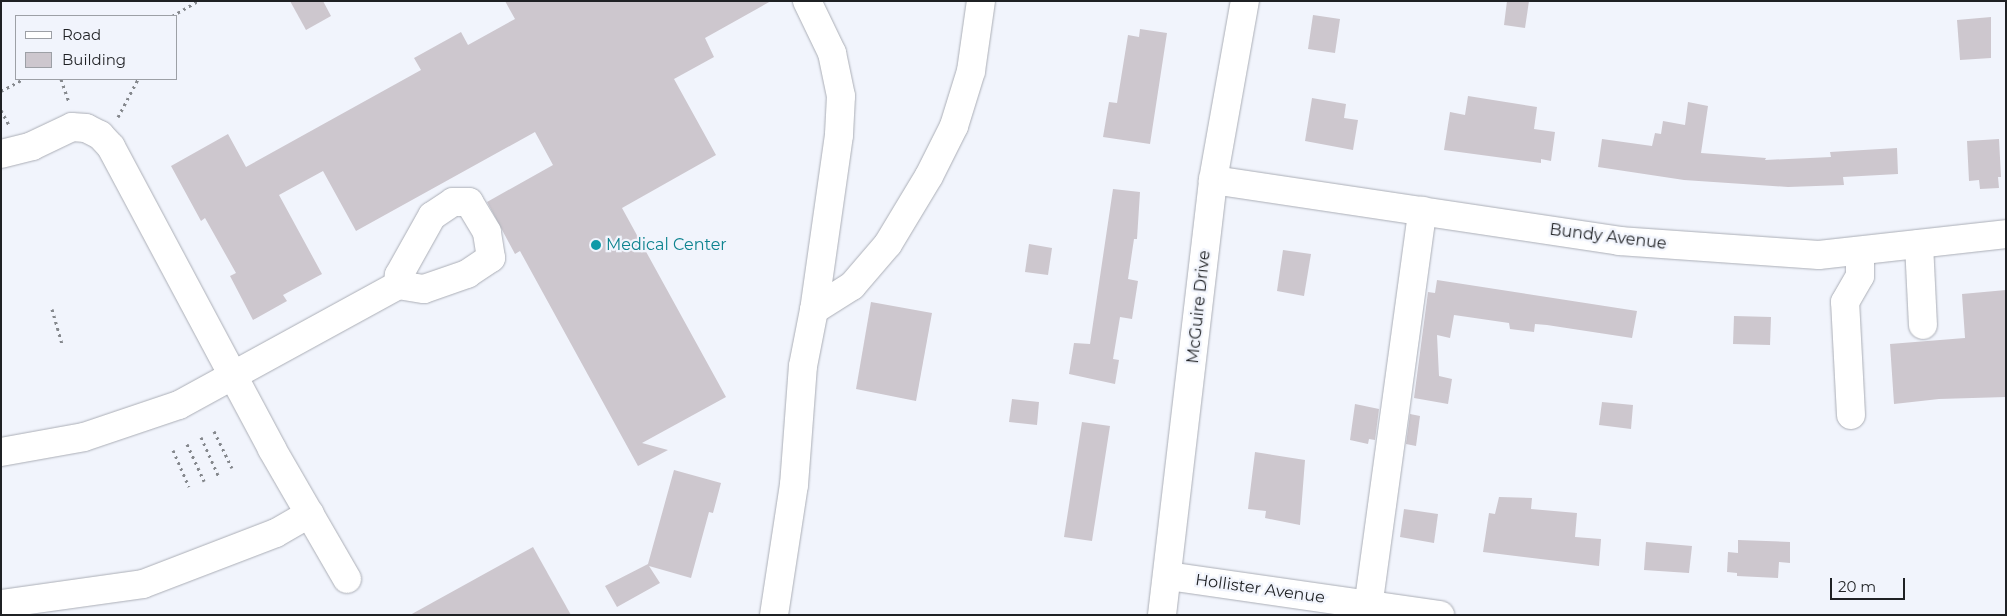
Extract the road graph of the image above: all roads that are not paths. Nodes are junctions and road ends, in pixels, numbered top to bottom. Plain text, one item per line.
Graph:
1 (807, 1) edge
2 (981, 1) edge
3 (1245, 1) edge
4 (1, 154) edge
5 (1213, 180) junction
6 (1422, 211) junction
7 (2006, 234) edge
8 (1919, 244) junction
9 (1860, 251) junction
10 (398, 284) dead end
11 (814, 310) junction
12 (1923, 325) dead end
13 (234, 376) junction
14 (1851, 415) dead end
15 (1, 452) edge
16 (310, 514) junction
17 (1168, 576) junction
18 (346, 579) dead end
19 (1, 604) edge
20 (1368, 610) edge
21 (774, 615) edge
22 (1162, 615) edge
23 (1440, 615) edge

1 - 11 street
2 - 11 street
3 - 5 street, McGuire Drive
4 - 13 street
5 - 6 street, Bundy Avenue
5 - 17 street, McGuire Drive
6 - 9 street, Bundy Avenue
6 - 20 street
7 - 8 street, Bundy Avenue
8 - 9 street, Bundy Avenue
8 - 12 street
9 - 14 street
10 - 13 street
11 - 21 street
13 - 15 street
13 - 16 street
16 - 18 street
16 - 19 street
17 - 20 street, Hollister Avenue
17 - 22 street, McGuire Drive
20 - 23 street, Hollister Avenue

